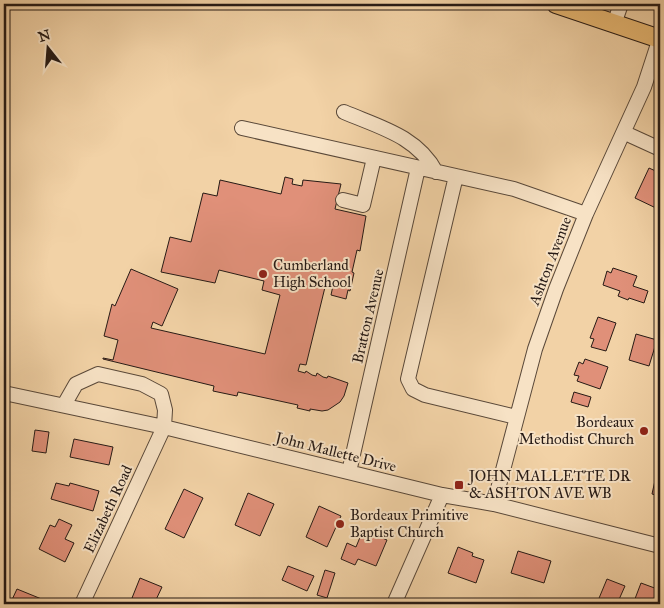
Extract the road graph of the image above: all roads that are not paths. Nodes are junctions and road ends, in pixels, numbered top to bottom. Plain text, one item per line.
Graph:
1 (556, 4) edge
2 (622, 4) edge
3 (614, 24) junction
4 (660, 38) edge
5 (344, 112) dead end
6 (242, 128) dead end
7 (625, 133) junction
8 (660, 149) edge
9 (374, 158) junction
10 (418, 168) junction
11 (436, 172) junction
12 (456, 176) junction
13 (343, 200) dead end
14 (586, 214) junction
15 (4, 393) edge
16 (64, 405) junction
17 (516, 417) junction
18 (164, 427) junction
19 (349, 472) junction
20 (442, 496) junction
21 (494, 504) junction
22 (660, 546) edge
23 (82, 604) edge
24 (394, 604) edge

1 - 3 main road
2 - 3 street
3 - 4 main road
4 - 7 street, Ashton Avenue
5 - 11 street
6 - 9 street
7 - 8 street
7 - 14 street, Ashton Avenue
9 - 10 street
9 - 13 street
10 - 11 street
10 - 19 street, Bratton Avenue
11 - 12 street
12 - 14 street
12 - 17 street
14 - 17 street, Ashton Avenue
15 - 16 street, John Mallette Drive
16 - 18 street, John Mallette Drive
16 - 18 street
17 - 21 street, Ashton Avenue
18 - 19 street, John Mallette Drive
18 - 23 street, Elizabeth Road
19 - 20 street, John Mallette Drive
20 - 21 street, John Mallette Drive
20 - 24 street
21 - 22 street, John Mallette Drive

